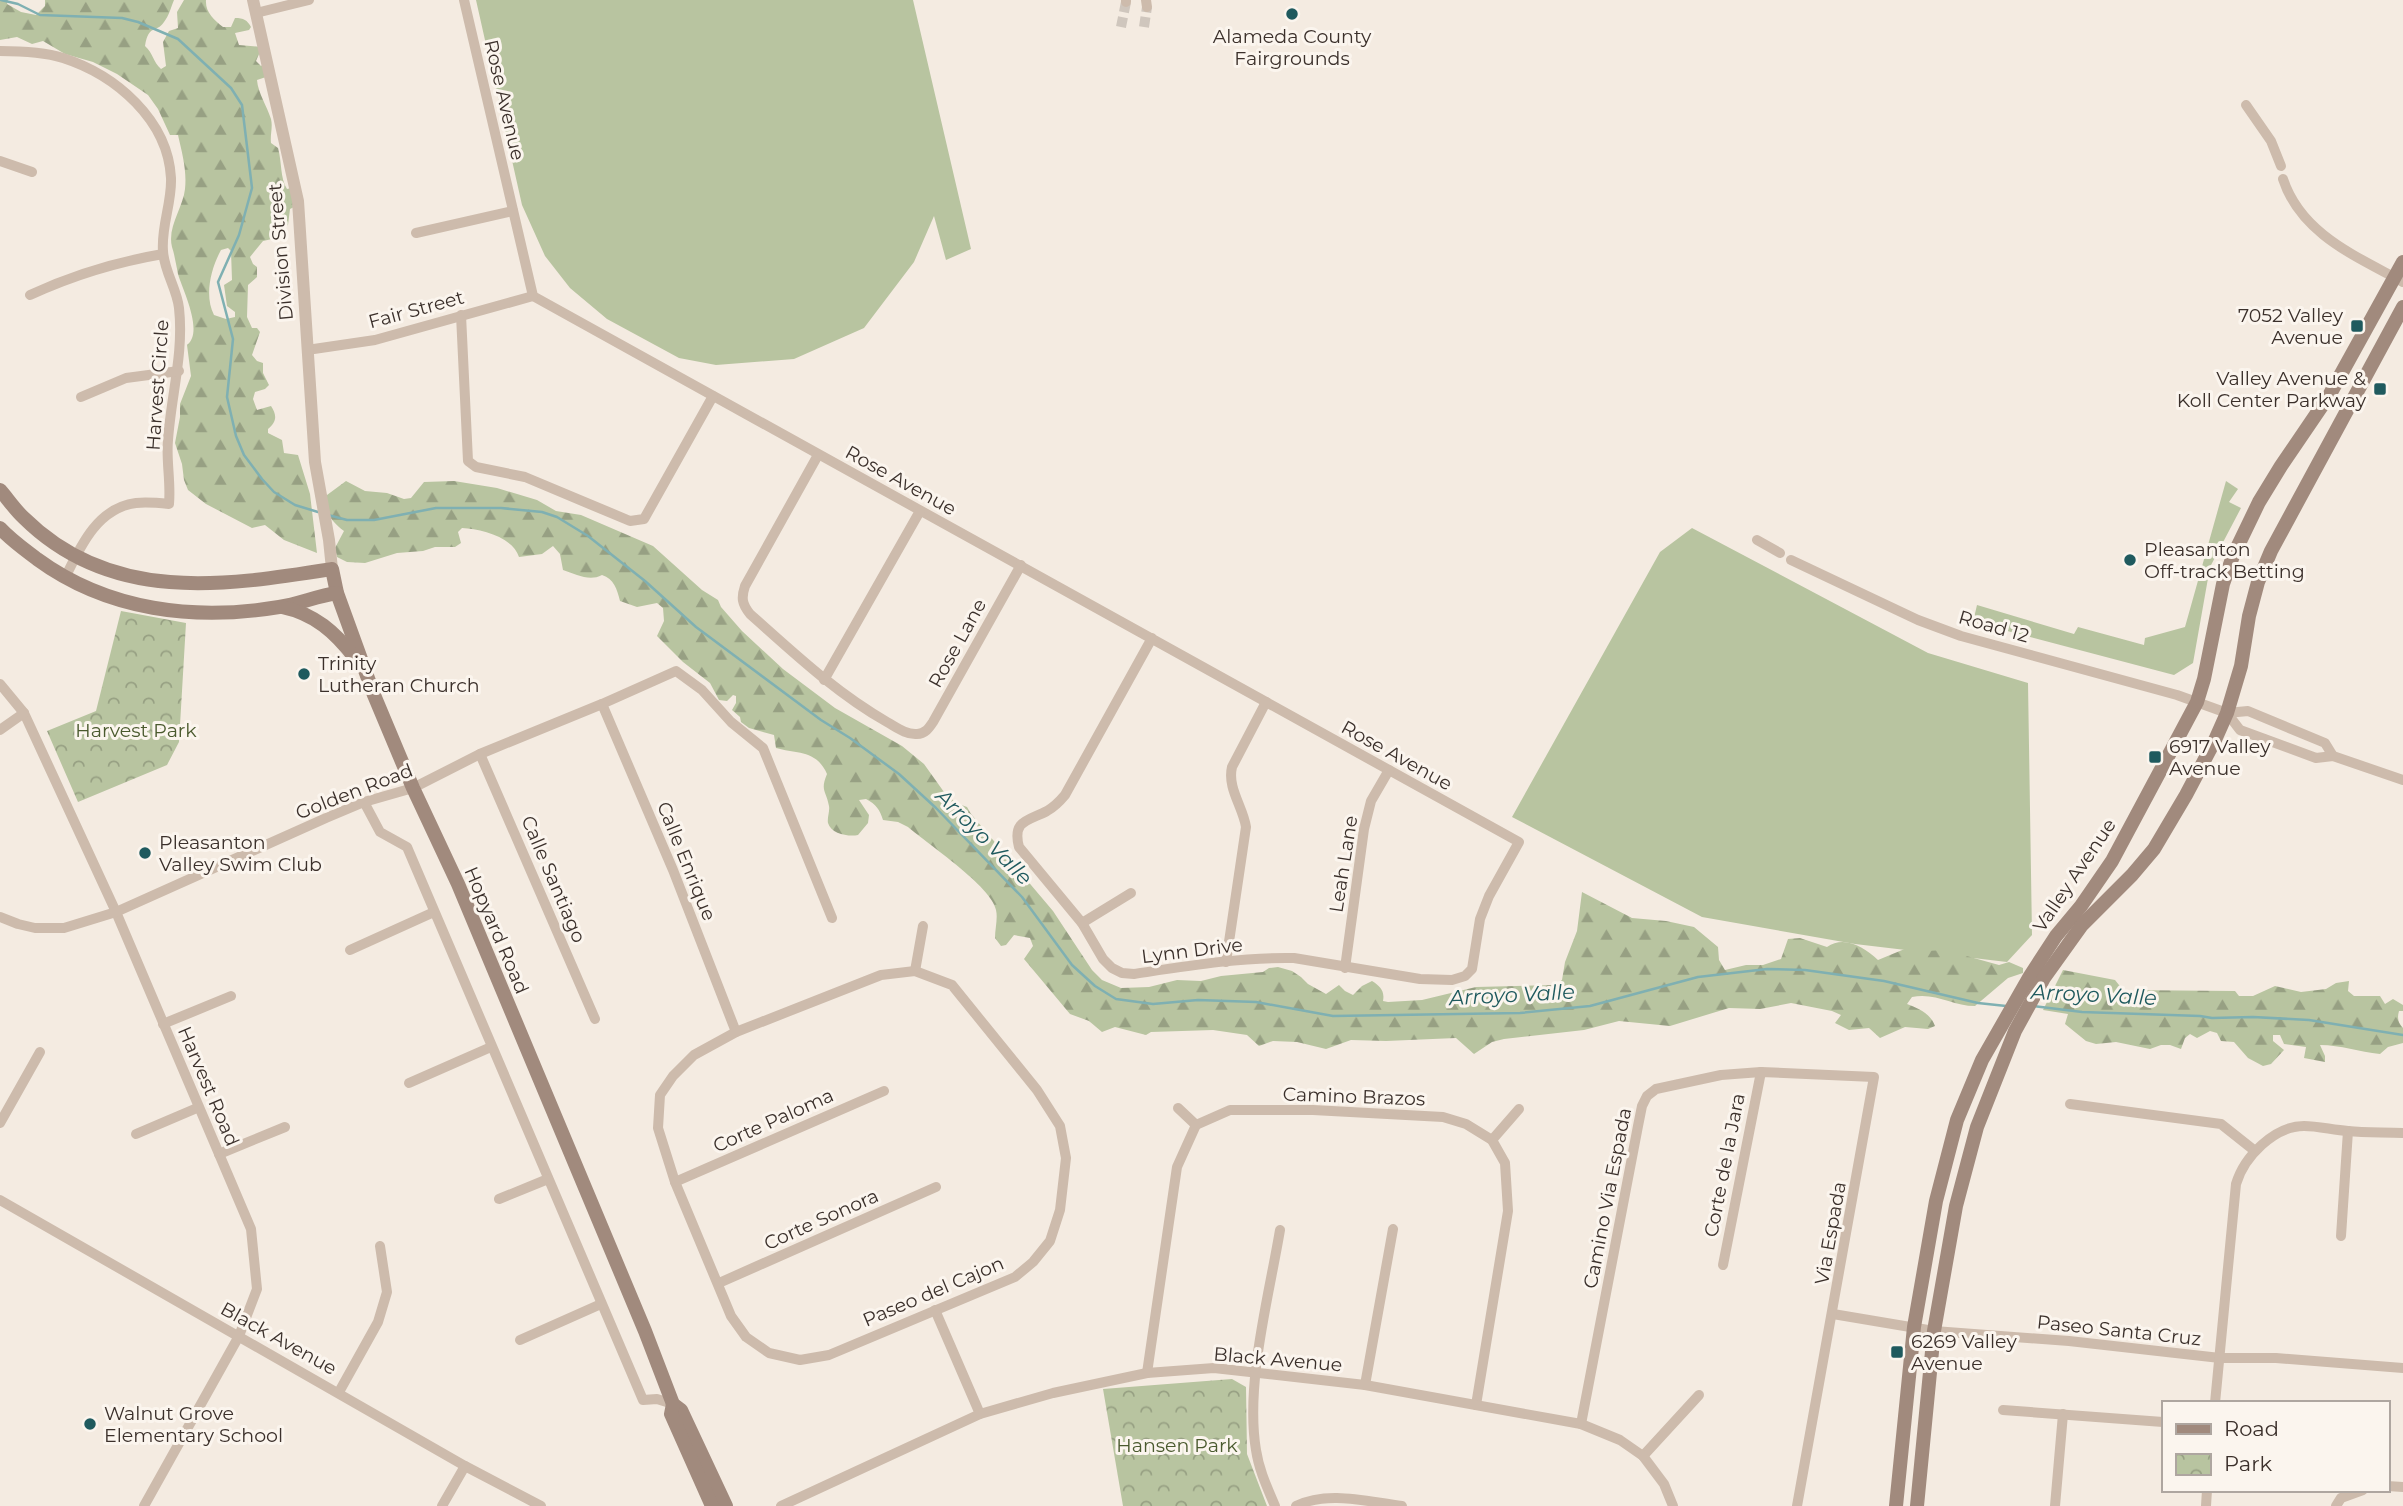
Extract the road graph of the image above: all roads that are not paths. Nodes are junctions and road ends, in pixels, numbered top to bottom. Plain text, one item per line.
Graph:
1 (309, 0) edge
2 (464, 0) edge
3 (255, 6) edge
4 (0, 51) edge
5 (2246, 105) dead end
6 (0, 161) edge
7 (2281, 166) dead end
8 (32, 172) dead end
9 (2283, 179) dead end
10 (513, 211) junction
11 (416, 233) dead end
12 (163, 254) junction
13 (2403, 262) edge
14 (2399, 279) edge
15 (30, 295) dead end
16 (533, 296) junction
17 (2403, 306) edge
18 (461, 315) junction
19 (307, 350) junction
20 (179, 371) junction
21 (713, 396) junction
22 (81, 397) dead end
23 (818, 454) junction
24 (315, 462) joint
25 (0, 490) edge
26 (920, 511) junction
27 (0, 528) edge
28 (1757, 540) dead end
29 (1780, 553) dead end
30 (75, 557) junction
31 (1791, 560) dead end
32 (1021, 565) junction
33 (332, 569) junction
34 (65, 578) junction
35 (337, 593) junction
36 (281, 607) junction
37 (1152, 638) junction
38 (364, 668) junction
39 (824, 680) junction
40 (0, 684) edge
41 (1266, 702) junction
42 (2197, 702) junction
43 (602, 704) junction
44 (24, 713) junction
45 (2227, 713) junction
46 (0, 730) edge
47 (480, 754) junction
48 (2333, 756) junction
49 (1389, 770) junction
50 (2403, 780) edge
51 (413, 788) junction
52 (364, 802) junction
53 (1131, 893) dead end
54 (116, 912) junction
55 (434, 912) junction
56 (0, 916) edge
57 (832, 919) dead end
58 (1082, 923) junction
59 (923, 926) dead end
60 (350, 950) dead end
61 (1226, 962) junction
62 (1345, 968) junction
63 (915, 971) junction
64 (1465, 976) joint
65 (2037, 977) junction
66 (231, 996) dead end
67 (595, 1019) dead end
68 (163, 1024) junction
69 (736, 1032) junction
70 (491, 1047) junction
71 (40, 1052) dead end
72 (1760, 1072) junction
73 (409, 1083) dead end
74 (884, 1091) dead end
75 (2070, 1104) dead end
76 (197, 1108) junction
77 (1178, 1108) dead end
78 (1519, 1110) dead end
79 (0, 1123) edge
80 (1196, 1125) junction
81 (285, 1127) dead end
82 (2348, 1131) junction
83 (2403, 1133) edge
84 (136, 1134) dead end
85 (1492, 1140) junction
86 (2255, 1151) junction
87 (219, 1154) junction
88 (548, 1179) junction
89 (675, 1182) junction
90 (936, 1187) dead end
91 (499, 1199) dead end
92 (0, 1200) edge
93 (1393, 1229) dead end
94 (1280, 1230) dead end
95 (2341, 1236) dead end
96 (380, 1245) dead end
97 (1723, 1265) dead end
98 (719, 1283) junction
99 (601, 1304) junction
100 (935, 1310) junction
101 (1833, 1314) junction
102 (1914, 1327) junction
103 (1934, 1331) junction
104 (239, 1336) junction
105 (520, 1340) dead end
106 (2220, 1358) junction
107 (2403, 1368) edge
108 (1256, 1371) junction
109 (1147, 1373) junction
110 (1365, 1385) junction
111 (339, 1392) junction
112 (1699, 1395) dead end
113 (2215, 1401) edge
114 (673, 1404) junction
115 (1476, 1405) junction
116 (2003, 1409) dead end
117 (980, 1414) junction
118 (2063, 1414) junction
119 (2162, 1422) edge
120 (1581, 1424) junction
121 (1643, 1456) junction
122 (465, 1466) junction
123 (2358, 1492) edge
124 (144, 1506) edge
125 (442, 1506) edge
126 (541, 1506) edge
127 (712, 1506) edge
128 (726, 1506) edge
129 (781, 1506) edge
130 (1275, 1506) edge
131 (1296, 1506) edge
132 (1402, 1506) edge
133 (1673, 1506) edge
134 (1797, 1506) edge
135 (1896, 1506) edge
136 (1917, 1506) edge
137 (2055, 1506) edge
138 (2336, 1506) edge

1 - 3 street
2 - 10 street, Rose Avenue
3 - 19 street, Division Street
4 - 12 street, Harvest Circle
5 - 7 street
6 - 8 street
9 - 14 street
10 - 11 street
10 - 16 street, Rose Avenue
12 - 15 street
12 - 20 street, Harvest Circle
13 - 14 main road, Valley Avenue
14 - 42 main road, Valley Avenue
16 - 18 street, Fair Street
16 - 21 street, Rose Avenue
17 - 45 main road, Valley Avenue
18 - 19 street, Fair Street
18 - 21 street
19 - 24 street, Division Street
20 - 22 street
20 - 30 street, Harvest Circle
21 - 23 street, Rose Avenue
23 - 26 street, Rose Avenue
23 - 39 street
24 - 33 street, Hopyard Road
25 - 30 main road
26 - 32 street, Rose Avenue
26 - 39 street
27 - 34 main road
28 - 29 street
30 - 33 main road
30 - 34 street
31 - 42 street, Road 12
32 - 37 street, Rose Avenue
32 - 39 street, Rose Lane
33 - 35 main road, Hopyard Road
34 - 36 main road
35 - 36 main road
35 - 38 main road, Hopyard Road
36 - 38 main road
37 - 41 street, Rose Avenue
37 - 58 street, Lynn Drive
38 - 51 main road, Hopyard Road
40 - 44 street, Harvest Road
41 - 49 street, Rose Avenue
41 - 61 street
42 - 45 street, Road 12
42 - 65 main road, Valley Avenue
43 - 47 street, Golden Road
43 - 57 street, Golden Road
43 - 69 street, Calle Enrique
44 - 46 street
44 - 54 street, Harvest Road
45 - 48 street
45 - 48 street
45 - 65 main road, Valley Avenue
47 - 51 street, Golden Road
47 - 67 street, Calle Santiago
48 - 50 street
49 - 62 street, Leah Lane
49 - 64 street, Rose Avenue
51 - 52 street, Golden Road
51 - 114 main road, Hopyard Road
52 - 54 street, Golden Road
52 - 55 street
53 - 58 street
54 - 56 street, Golden Road
54 - 68 street, Harvest Road
55 - 60 street
55 - 70 street
58 - 61 street, Lynn Drive
59 - 63 street
61 - 62 street, Lynn Drive
62 - 64 street, Lynn Drive
63 - 69 street, Paseo del Cajon
63 - 100 street, Paseo del Cajon
65 - 102 main road, Valley Avenue
65 - 103 main road, Valley Avenue
66 - 68 street
68 - 76 street, Harvest Road
69 - 89 street, Paseo del Cajon
70 - 73 street
70 - 88 street
71 - 79 street
72 - 97 street, Corte de la Jara
72 - 101 street, Via Espada
72 - 120 street, Camino Via Espada
74 - 89 street, Corte Paloma
75 - 86 street
76 - 84 street
76 - 87 street, Harvest Road
77 - 80 street
78 - 85 street
80 - 85 street, Camino Brazos
80 - 109 street
81 - 87 street
82 - 83 street
82 - 86 street
82 - 95 street
85 - 115 street
86 - 106 street
87 - 104 street, Harvest Road
88 - 91 street
88 - 99 street
89 - 98 street, Paseo del Cajon
90 - 98 street, Corte Sonora
92 - 104 street, Black Avenue
93 - 110 street
94 - 108 street
96 - 111 street
98 - 100 street, Paseo del Cajon
99 - 105 street
99 - 114 street
100 - 117 street
101 - 102 street, Paseo Santa Cruz
101 - 134 street, Via Espada
102 - 103 street, Paseo Santa Cruz
102 - 135 main road, Valley Avenue
103 - 106 street, Paseo Santa Cruz
103 - 136 main road, Valley Avenue
104 - 111 street, Black Avenue
104 - 124 street, Harvest Road
106 - 107 street, Paseo Santa Cruz
106 - 113 street
108 - 109 street, Black Avenue
108 - 110 street, Black Avenue
108 - 130 street
109 - 117 street, Black Avenue
110 - 115 street, Black Avenue
111 - 122 street, Black Avenue
112 - 121 street
114 - 127 main road, Hopyard Road
114 - 128 main road, Hopyard Road
115 - 120 street, Black Avenue
116 - 118 street
117 - 129 street, Black Avenue
118 - 119 street
118 - 137 street
120 - 121 street, Black Avenue
121 - 133 street, Black Avenue
122 - 125 street
122 - 126 street, Black Avenue
123 - 138 street
131 - 132 street

